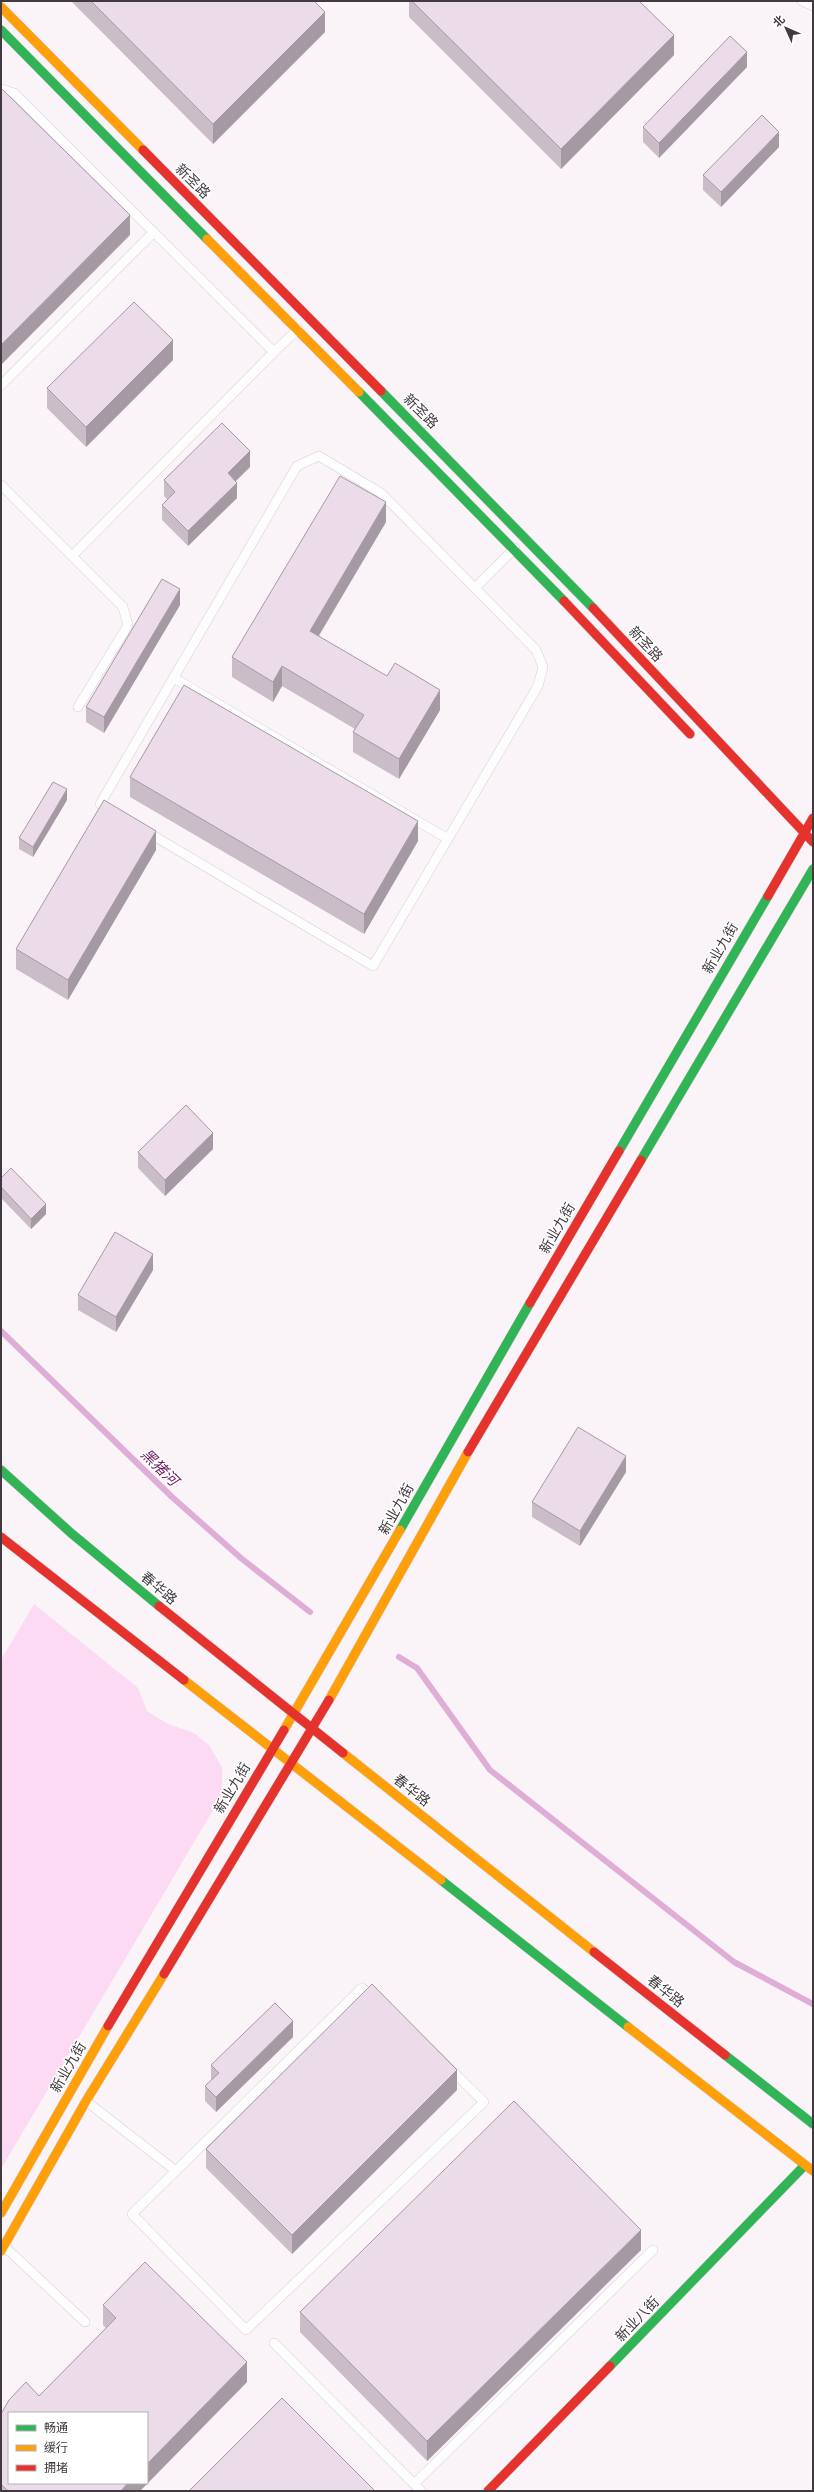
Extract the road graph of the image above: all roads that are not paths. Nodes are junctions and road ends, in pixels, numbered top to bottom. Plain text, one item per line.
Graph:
1 (802, 1) edge
2 (813, 6) edge
3 (1, 7) edge
4 (1, 30) edge
5 (1, 89) edge
6 (154, 232) junction
7 (309, 318) junction
8 (298, 329) junction
9 (274, 352) junction
10 (1, 386) edge
11 (1, 485) edge
12 (526, 537) junction
13 (514, 549) junction
14 (72, 556) junction
15 (475, 588) junction
16 (174, 678) junction
17 (78, 707) dead end
18 (698, 742) dead end
19 (813, 818) edge
20 (804, 833) junction
21 (448, 839) junction
22 (793, 842) junction
23 (813, 842) edge
24 (809, 858) edge
25 (813, 869) edge
26 (1, 1470) edge
27 (1, 1537) edge
28 (293, 1715) junction
29 (313, 1729) junction
30 (272, 1749) junction
31 (292, 1764) junction
32 (69, 2092) junction
33 (86, 2101) junction
34 (813, 2124) edge
35 (805, 2165) junction
36 (176, 2171) junction
37 (813, 2171) edge
38 (1, 2213) edge
39 (2, 2247) edge
40 (653, 2250) dead end
41 (85, 2322) dead end
42 (274, 2343) dead end
43 (414, 2484) junction
44 (421, 2491) edge
45 (488, 2491) edge

1 - 2 lane
3 - 7 street, 新圣路
4 - 8 street
5 - 6 lane
6 - 9 lane
6 - 10 lane
7 - 8 lane
7 - 12 street, 新圣路
8 - 9 lane
8 - 13 street
9 - 14 lane
11 - 14 lane
12 - 13 lane
12 - 20 street, 新圣路
13 - 15 lane
13 - 18 street
14 - 17 lane
15 - 16 lane
15 - 21 lane
16 - 21 lane
16 - 21 lane
19 - 20 street, 新业九街
20 - 22 street, 新业九街
20 - 23 street, 新圣路
22 - 24 street
22 - 28 street, 新业九街
25 - 29 street
26 - 28 street, 春华路
27 - 30 street
28 - 29 street, 春华路
28 - 30 street, 新业九街
29 - 31 street
29 - 34 street, 春华路
30 - 31 street
30 - 32 street, 新业九街
31 - 33 street
31 - 35 street
32 - 33 lane
32 - 38 street, 新业九街
33 - 36 lane
33 - 39 street
35 - 37 street
35 - 45 street, 新业八街
36 - 36 lane
39 - 41 lane
40 - 43 lane
42 - 43 lane
43 - 44 lane

